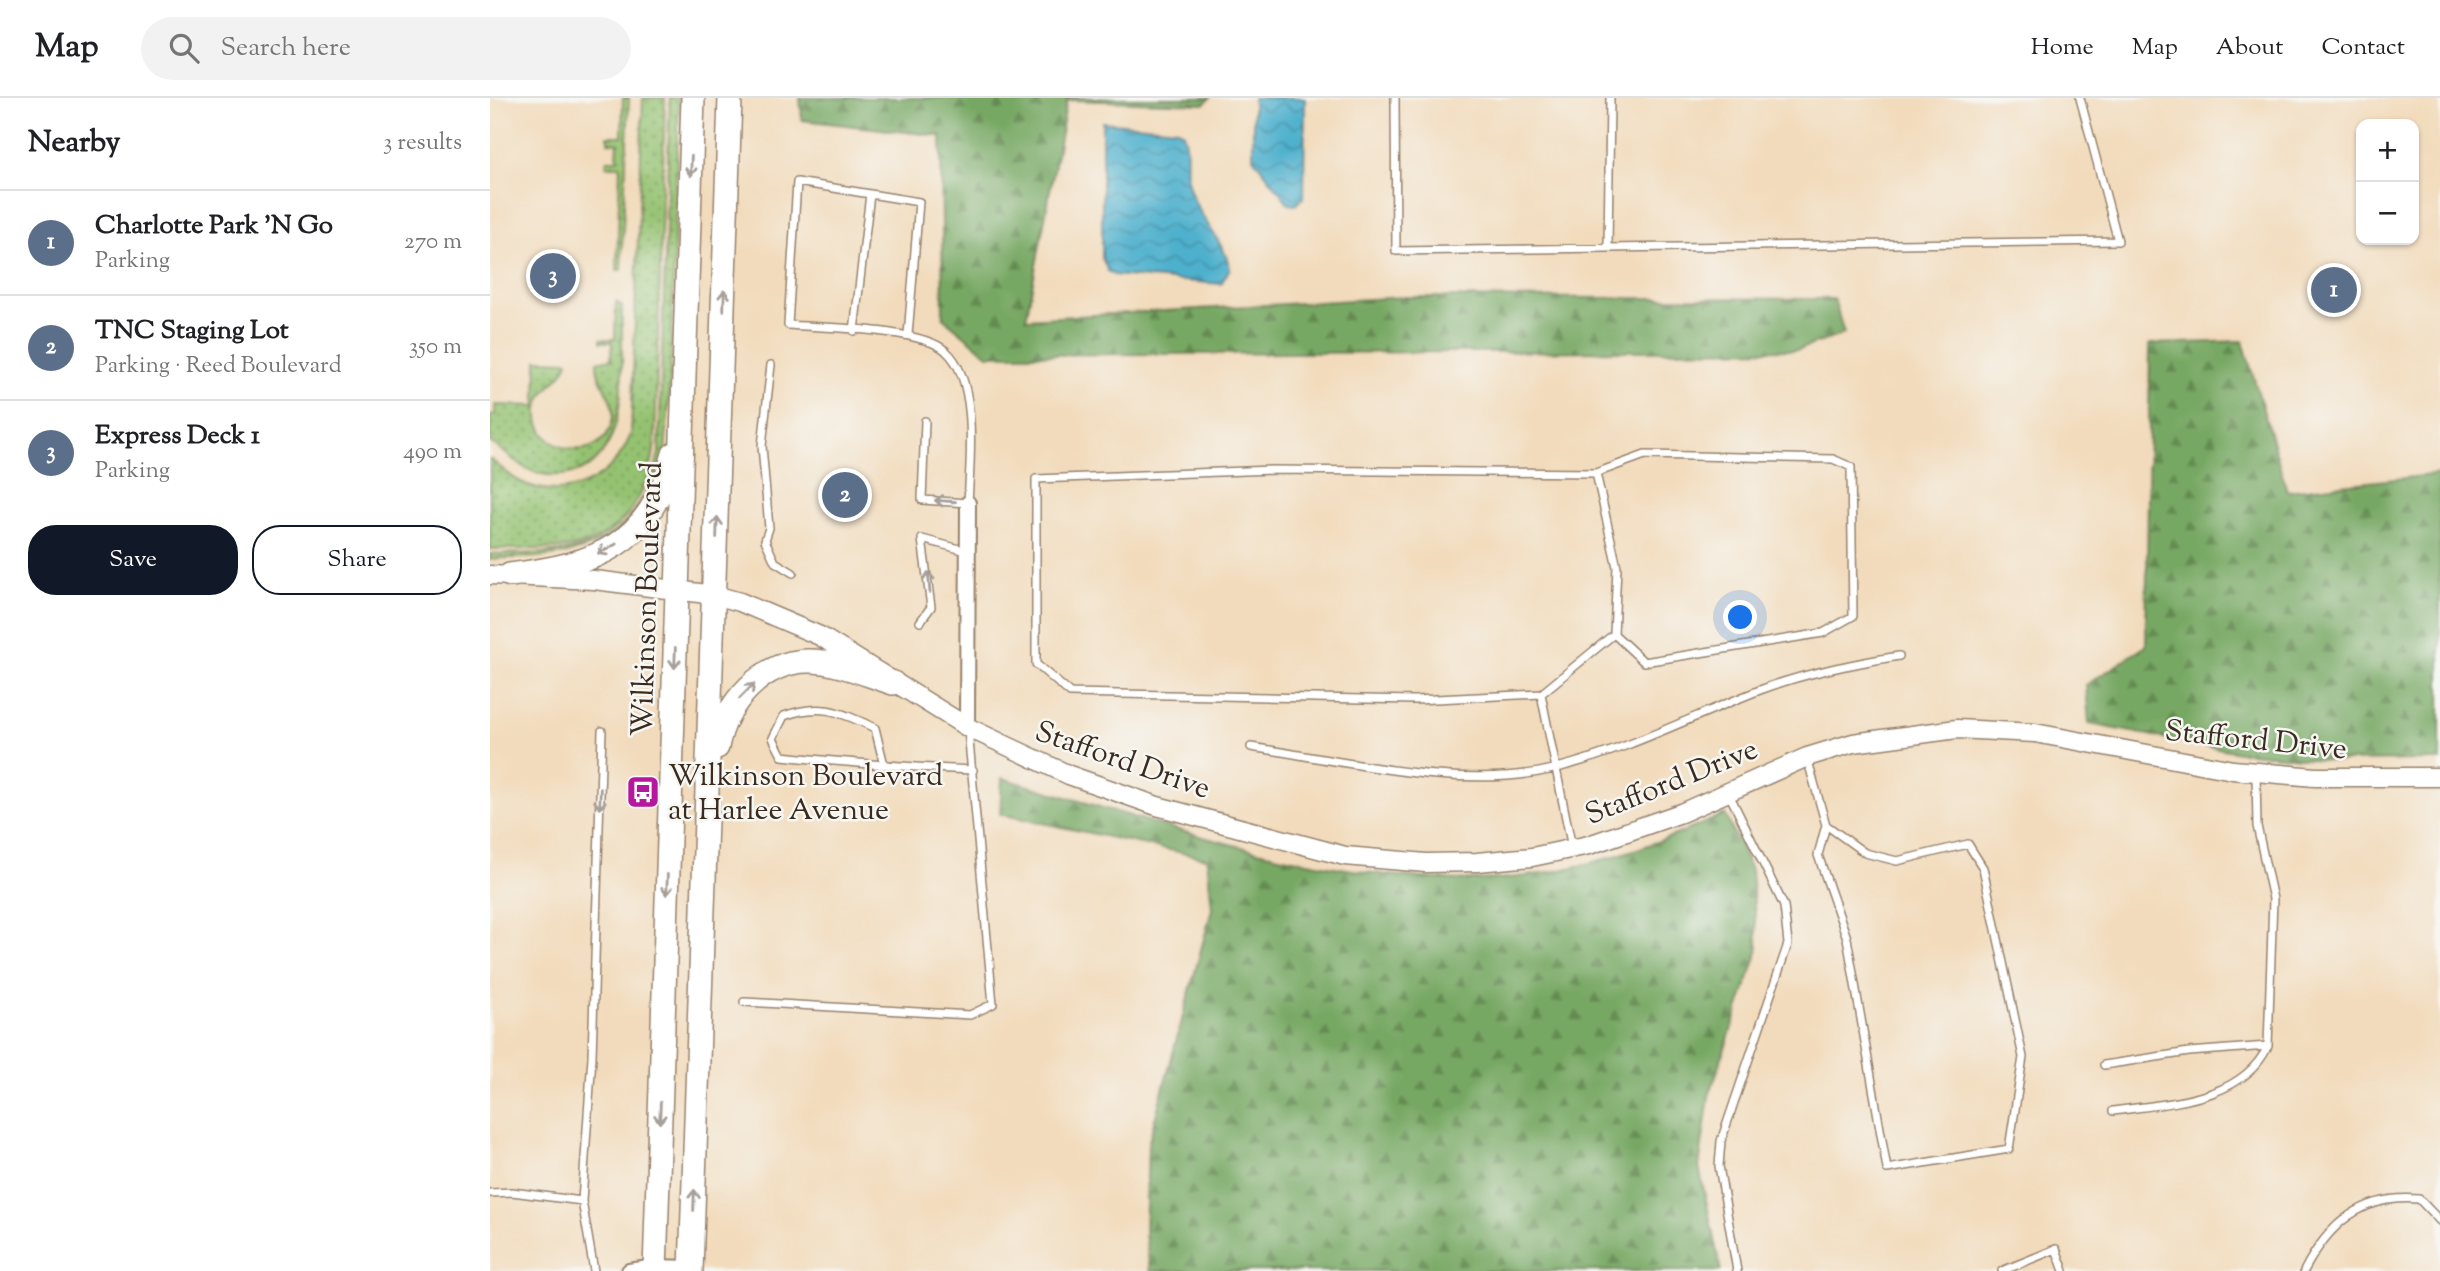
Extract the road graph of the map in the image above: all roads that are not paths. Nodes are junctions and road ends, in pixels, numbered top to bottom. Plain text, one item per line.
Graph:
1 (693, 98) edge
2 (730, 98) edge
3 (1395, 98) edge
4 (1610, 98) edge
5 (2080, 98) edge
6 (870, 194) junction
7 (1608, 248) junction
8 (854, 331) junction
9 (908, 335) junction
10 (771, 365) dead end
11 (684, 410) junction
12 (925, 421) dead end
13 (1596, 473) junction
14 (968, 503) junction
15 (968, 551) junction
16 (793, 573) dead end
17 (500, 575) edge
18 (677, 590) junction
19 (715, 595) junction
20 (920, 622) dead end
21 (1614, 634) junction
22 (1899, 656) dead end
23 (894, 683) junction
24 (1541, 694) junction
25 (967, 727) junction
26 (602, 731) dead end
27 (1251, 747) dead end
28 (1807, 757) junction
29 (884, 765) junction
30 (1556, 768) junction
31 (973, 769) junction
32 (2256, 772) junction
33 (2440, 777) edge
34 (1728, 792) junction
35 (708, 799) junction
36 (1826, 825) junction
37 (1573, 849) junction
38 (744, 1002) dead end
39 (2268, 1046) junction
40 (2104, 1065) dead end
41 (2113, 1111) dead end
42 (490, 1193) edge
43 (582, 1201) junction
44 (2440, 1221) edge
45 (655, 1269) edge
46 (691, 1270) edge
47 (594, 1271) edge
48 (629, 1271) edge
49 (1737, 1271) edge
50 (2002, 1271) edge
51 (2064, 1271) edge
52 (2304, 1271) edge

1 -> 11 main road, Wilkinson Boulevard
19 -> 2 main road
3 - 7 lane
4 - 7 lane
5 - 7 lane
6 - 8 lane
6 - 8 lane
6 - 9 lane
8 - 9 lane
9 - 14 lane
10 - 16 lane
11 -> 17 main road
11 - 18 main road, Wilkinson Boulevard
14 -> 12 lane
13 - 21 lane
13 - 21 lane
13 - 24 lane
14 - 15 street
20 -> 15 lane
15 - 25 street
17 - 18 street, Stafford Drive
18 - 19 street, Stafford Drive
18 -> 45 main road, Wilkinson Boulevard
19 - 23 street, Stafford Drive
19 - 35 main road
21 - 24 lane
22 - 30 lane
23 - 25 street, Stafford Drive
35 -> 23 main road
24 - 30 lane
25 - 31 lane
25 - 37 street, Stafford Drive
26 -> 43 lane
27 - 30 lane
28 - 32 street, Stafford Drive
28 - 34 street, Stafford Drive
28 - 36 lane
29 - 29 lane
29 - 31 lane
30 - 37 lane
31 - 38 lane
32 - 33 street, Stafford Drive
32 - 39 lane
34 - 37 street, Stafford Drive
34 - 49 lane
46 -> 35 main road
36 - 36 lane
39 - 40 lane
39 - 41 lane
42 - 43 lane
43 - 47 lane
44 - 52 lane
45 - 46 street
45 - 48 street
50 - 51 lane

